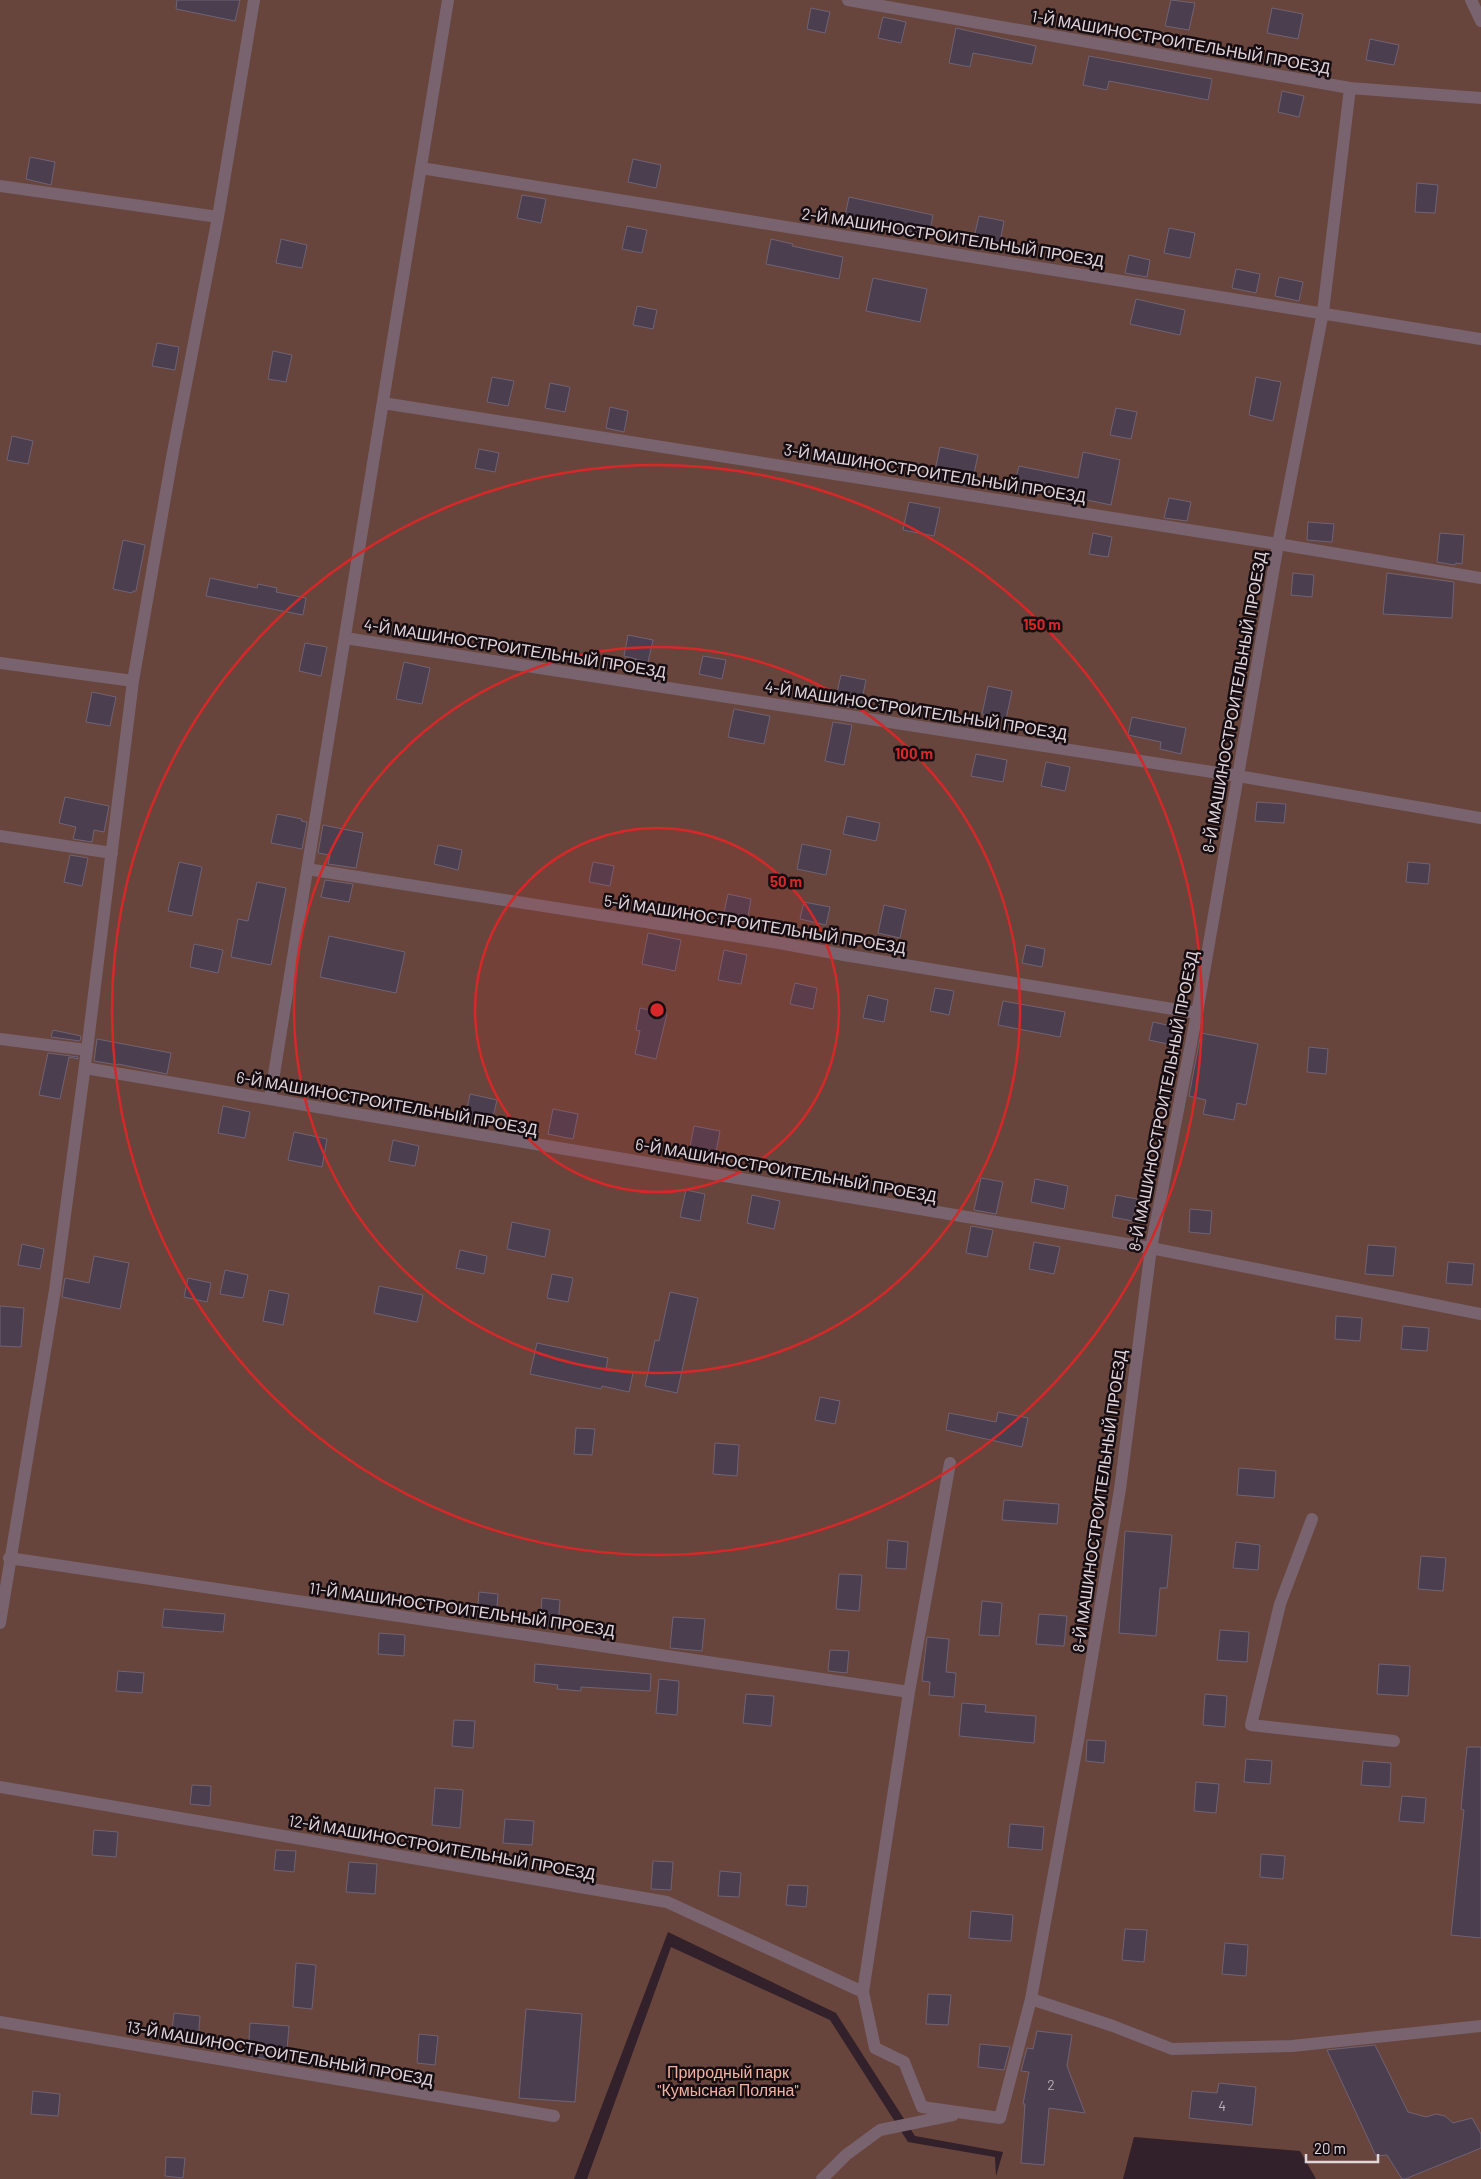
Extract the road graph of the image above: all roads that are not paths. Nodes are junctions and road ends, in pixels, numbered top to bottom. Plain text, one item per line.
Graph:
1 (254, 0) edge
2 (448, 0) edge
3 (848, 0) edge
4 (1471, 0) edge
5 (1481, 21) edge
6 (1350, 88) junction
7 (1481, 98) edge
8 (421, 168) junction
9 (0, 186) edge
10 (218, 217) junction
11 (1323, 312) junction
12 (1481, 339) edge
13 (383, 403) junction
14 (1278, 544) junction
15 (1481, 578) edge
16 (345, 638) junction
17 (0, 663) edge
18 (133, 681) junction
19 (1238, 776) junction
20 (1481, 818) edge
21 (0, 836) edge
22 (112, 853) junction
23 (308, 869) junction
24 (1196, 1013) junction
25 (0, 1039) edge
26 (87, 1050) junction
27 (85, 1068) junction
28 (270, 1099) junction
29 (1150, 1248) junction
30 (1481, 1314) edge
31 (950, 1463) dead end
32 (1312, 1519) dead end
33 (9, 1558) junction
34 (0, 1623) edge
35 (910, 1692) junction
36 (1394, 1742) dead end
37 (0, 1787) edge
38 (863, 1992) junction
39 (1031, 1999) junction
40 (0, 2022) edge
41 (1481, 2026) edge
42 (960, 2113) junction
43 (554, 2116) dead end
44 (822, 2179) edge

1 - 10 street
2 - 8 street
3 - 6 street, 1-Й МАШИНОСТРОИТЕЛЬНЫЙ ПРОЕЗД
4 - 5 street
6 - 7 street, 1-Й МАШИНОСТРОИТЕЛЬНЫЙ ПРОЕЗД
6 - 11 street, 8-Й МАШИНОСТРОИТЕЛЬНЫЙ ПРОЕЗД
8 - 11 street, 2-Й МАШИНОСТРОИТЕЛЬНЫЙ ПРОЕЗД
8 - 13 street
9 - 10 street
10 - 18 street
11 - 12 street, 2-Й МАШИНОСТРОИТЕЛЬНЫЙ ПРОЕЗД
11 - 14 street, 8-Й МАШИНОСТРОИТЕЛЬНЫЙ ПРОЕЗД
13 - 14 street, 3-Й МАШИНОСТРОИТЕЛЬНЫЙ ПРОЕЗД
13 - 16 street
14 - 15 street, 3-Й МАШИНОСТРОИТЕЛЬНЫЙ ПРОЕЗД
14 - 19 street, 8-Й МАШИНОСТРОИТЕЛЬНЫЙ ПРОЕЗД
16 - 19 street, 4-Й МАШИНОСТРОИТЕЛЬНЫЙ ПРОЕЗД
16 - 23 street
17 - 18 street
18 - 22 street
19 - 20 street, 4-Й МАШИНОСТРОИТЕЛЬНЫЙ ПРОЕЗД
19 - 24 street, 8-Й МАШИНОСТРОИТЕЛЬНЫЙ ПРОЕЗД
21 - 22 street
22 - 26 street
23 - 24 street, 5-Й МАШИНОСТРОИТЕЛЬНЫЙ ПРОЕЗД
23 - 28 street
24 - 29 street, 8-Й МАШИНОСТРОИТЕЛЬНЫЙ ПРОЕЗД
25 - 26 street
26 - 27 street
27 - 28 street, 6-Й МАШИНОСТРОИТЕЛЬНЫЙ ПРОЕЗД
27 - 33 street
28 - 29 street, 6-Й МАШИНОСТРОИТЕЛЬНЫЙ ПРОЕЗД
29 - 30 street, 6-Й МАШИНОСТРОИТЕЛЬНЫЙ ПРОЕЗД
29 - 39 street, 8-Й МАШИНОСТРОИТЕЛЬНЫЙ ПРОЕЗД
31 - 35 street
32 - 36 street
33 - 34 street
33 - 35 street, 11-Й МАШИНОСТРОИТЕЛЬНЫЙ ПРОЕЗД
35 - 38 street
37 - 38 street, 12-Й МАШИНОСТРОИТЕЛЬНЫЙ ПРОЕЗД
38 - 42 street
39 - 41 street
39 - 42 street, 8-Й МАШИНОСТРОИТЕЛЬНЫЙ ПРОЕЗД
40 - 43 street, 13-Й МАШИНОСТРОИТЕЛЬНЫЙ ПРОЕЗД
42 - 44 street

